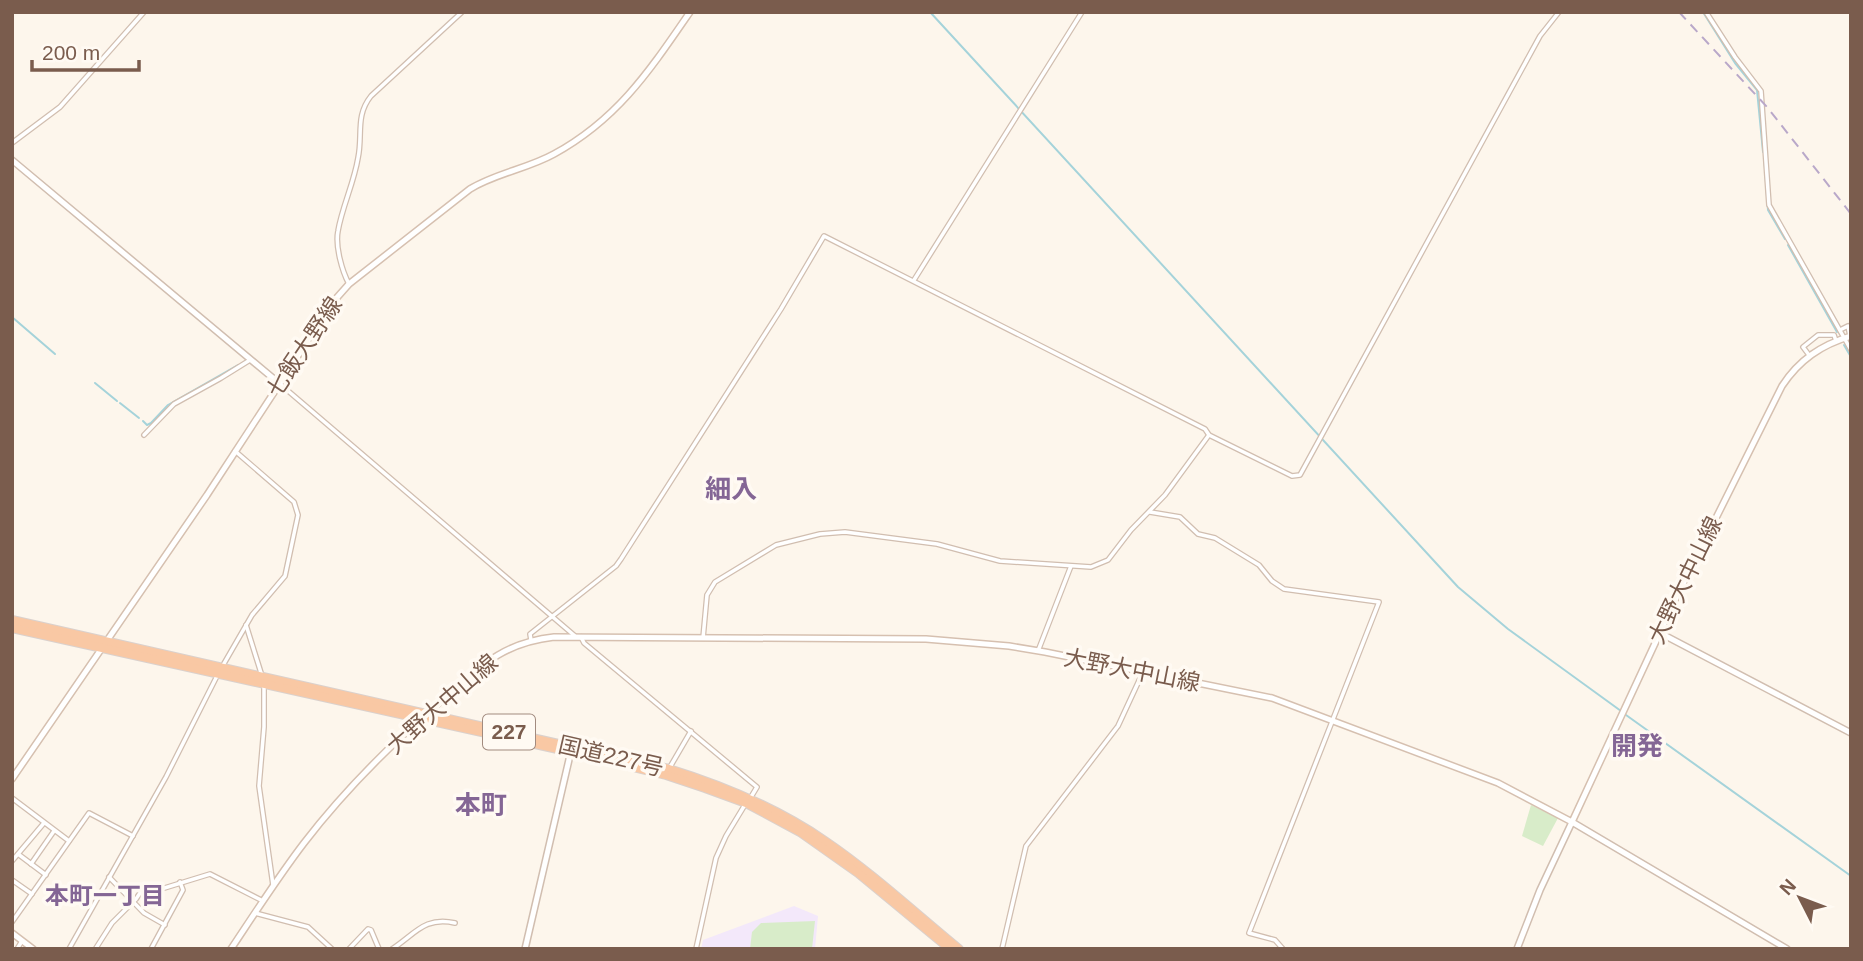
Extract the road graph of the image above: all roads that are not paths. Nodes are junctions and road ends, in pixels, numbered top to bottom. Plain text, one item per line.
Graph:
1 (144, 12) edge
2 (462, 12) edge
3 (690, 12) edge
4 (1082, 12) edge
5 (1559, 12) edge
6 (1706, 12) edge
7 (12, 143) edge
8 (12, 160) edge
9 (914, 280) junction
10 (349, 284) junction
11 (1840, 331) junction
12 (1848, 337) edge
13 (1836, 341) junction
14 (1851, 350) edge
15 (1809, 355) junction
16 (250, 360) junction
17 (280, 384) junction
18 (144, 435) dead end
19 (1209, 435) junction
20 (235, 452) junction
21 (1150, 512) junction
22 (1071, 566) junction
23 (553, 616) junction
24 (12, 620) edge
25 (246, 625) junction
26 (12, 628) edge
27 (1660, 633) junction
28 (579, 637) junction
29 (703, 638) junction
30 (531, 640) junction
31 (104, 645) junction
32 (1038, 651) junction
33 (219, 671) junction
34 (1143, 672) junction
35 (263, 682) junction
36 (423, 717) junction
37 (1333, 720) junction
38 (691, 731) junction
39 (1851, 733) edge
40 (571, 750) junction
41 (667, 772) junction
42 (12, 779) edge
43 (12, 798) edge
44 (748, 801) junction
45 (1572, 821) junction
46 (44, 823) junction
47 (54, 831) junction
48 (133, 836) junction
49 (69, 841) junction
50 (18, 854) junction
51 (12, 861) edge
52 (31, 864) junction
53 (46, 875) junction
54 (109, 877) junction
55 (12, 880) edge
56 (180, 883) junction
57 (273, 887) junction
58 (32, 894) junction
59 (262, 901) junction
60 (132, 902) junction
61 (255, 914) junction
62 (12, 922) edge
63 (455, 923) dead end
64 (165, 925) junction
65 (12, 933) edge
66 (22, 941) junction
67 (96, 948) edge
68 (17, 949) edge
69 (33, 949) edge
70 (69, 949) edge
71 (151, 949) edge
72 (231, 949) edge
73 (332, 949) edge
74 (349, 949) edge
75 (379, 949) edge
76 (392, 949) edge
77 (525, 949) edge
78 (696, 949) edge
79 (950, 949) edge
80 (959, 949) edge
81 (1002, 949) edge
82 (1283, 949) edge
83 (1517, 949) edge
84 (1787, 949) edge

1 - 7 street
2 - 10 street
3 - 10 main road, 七飯大野線
4 - 9 street
5 - 19 street
6 - 11 street
8 - 16 main road
9 - 19 street
9 - 23 street
10 - 17 main road, 七飯大野線
11 - 12 street
11 - 12 street
12 - 13 main road, 大野大中山線
12 - 14 street
13 - 15 main road, 大野大中山線
13 - 15 street
15 - 27 main road, 大野大中山線
16 - 17 main road
16 - 18 street
17 - 20 main road, 七飯大野線
17 - 23 street
19 - 21 street
20 - 25 street
20 - 31 main road, 七飯大野線
21 - 22 street
21 - 37 street
22 - 29 street
22 - 32 street
23 - 28 street
23 - 30 street
24 - 31 highway, 国道227号 / 227
25 - 33 street
25 - 35 street
26 - 31 highway, 国道227号 / 227
27 - 39 main road
27 - 45 main road, 大野大中山線
28 - 29 main road, 大野大中山線
28 - 30 main road, 大野大中山線
28 - 38 street
29 - 32 main road, 大野大中山線
30 - 36 main road, 大野大中山線
31 - 33 highway, 国道227号 / 227
31 - 42 main road, 七飯大野線
32 - 34 main road, 大野大中山線
33 - 35 highway, 国道227号 / 227
33 - 48 street
34 - 37 main road, 大野大中山線
34 - 81 street
35 - 36 highway, 国道227号 / 227
35 - 57 street
36 - 40 highway, 国道227号 / 227
36 - 57 main road, 大野大中山線
37 - 45 main road, 大野大中山線
37 - 82 street
38 - 41 street
38 - 44 street
40 - 41 highway, 国道227号 / 227
40 - 77 main road
41 - 44 highway, 国道227号 / 227
43 - 46 street
44 - 78 street
44 - 79 highway, 国道227号 / 227
44 - 80 highway, 国道227号 / 227
45 - 83 main road
45 - 84 main road
46 - 47 street
46 - 50 street
47 - 49 street
47 - 52 street
48 - 49 street
48 - 54 street
49 - 53 street
50 - 51 street
50 - 52 street
52 - 53 street
53 - 58 street
54 - 60 street
54 - 70 street
55 - 58 street
56 - 59 street
56 - 60 street
56 - 64 street
57 - 59 main road, 大野大中山線
58 - 62 street
59 - 61 main road, 大野大中山線
60 - 64 street
60 - 67 street
61 - 72 main road, 大野大中山線
61 - 73 street
63 - 76 street
64 - 71 street
65 - 66 main road
66 - 68 street
66 - 69 main road
74 - 75 street

